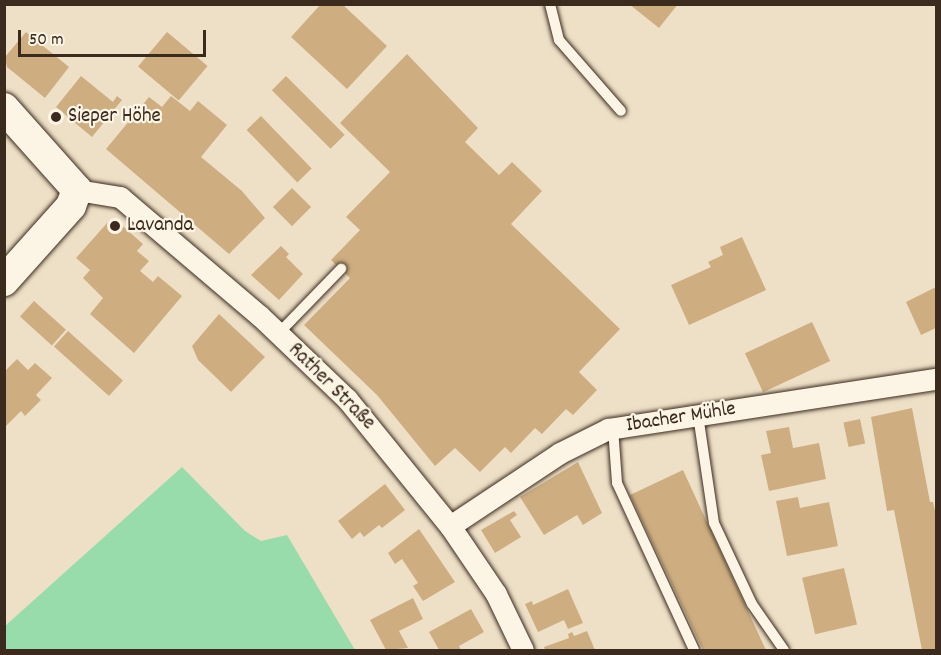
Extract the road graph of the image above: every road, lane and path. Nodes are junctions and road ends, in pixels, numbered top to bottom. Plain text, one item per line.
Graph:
1 (550, 4) edge
2 (4, 108) edge
3 (621, 111) dead end
4 (77, 190) junction
5 (341, 269) dead end
6 (4, 281) edge
7 (278, 334) junction
8 (936, 379) edge
9 (698, 415) junction
10 (613, 428) junction
11 (450, 526) junction
12 (523, 651) edge
13 (694, 651) edge
14 (784, 651) edge

1 - 3 lane
2 - 4 main road
4 - 6 main road
4 - 7 street, Rather Straße
5 - 7 lane
7 - 11 street, Rather Straße
8 - 9 street, Ibacher Mühle
9 - 10 street, Ibacher Mühle
9 - 14 lane
10 - 11 street, Ibacher Mühle
10 - 13 lane
11 - 12 street, Rather Straße

